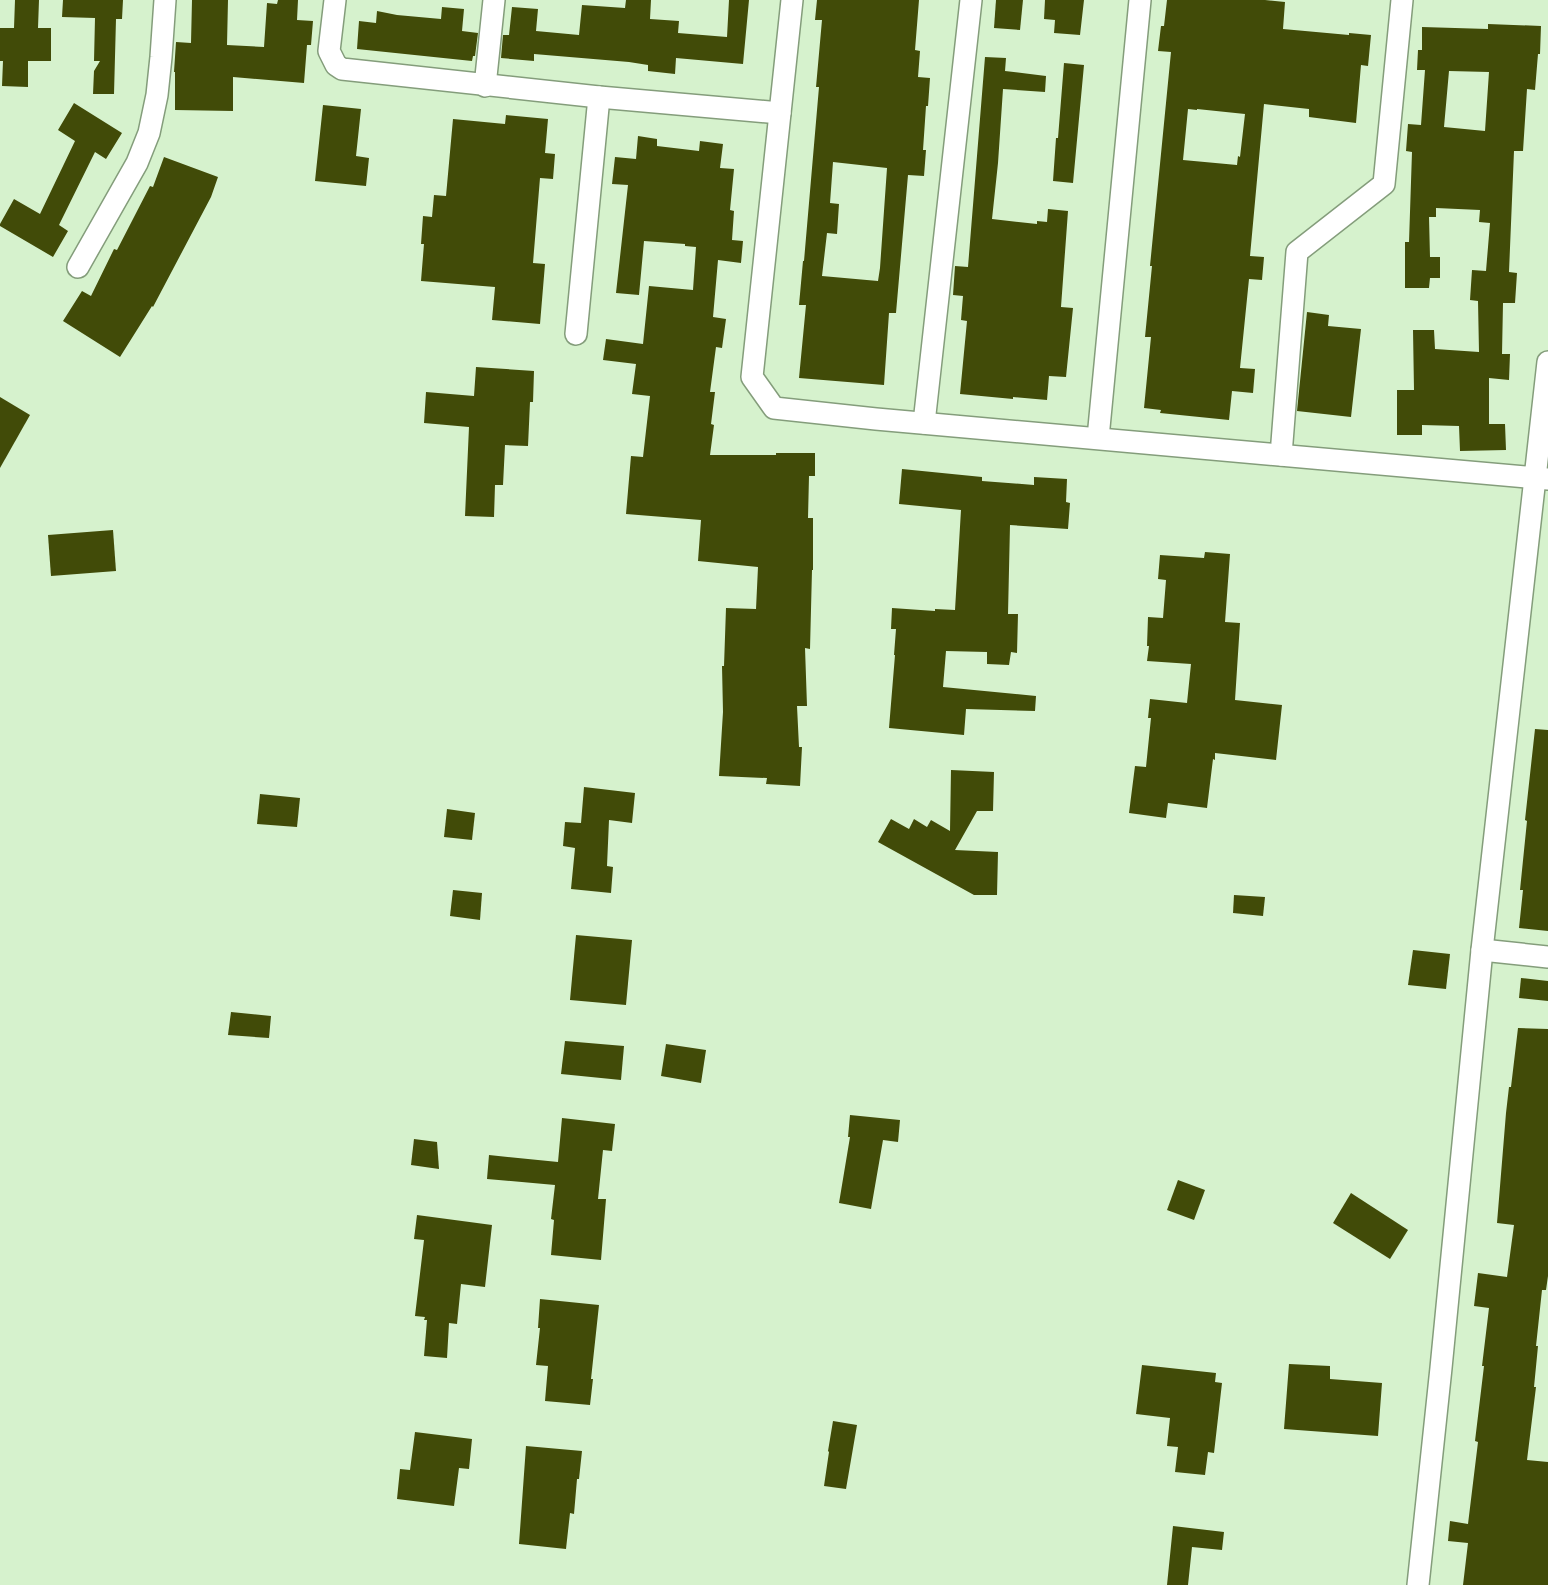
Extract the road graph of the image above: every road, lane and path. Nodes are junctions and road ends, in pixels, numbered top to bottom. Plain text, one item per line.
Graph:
1 (165, 0) edge
2 (335, 0) edge
3 (494, 0) edge
4 (792, 0) edge
5 (971, 0) edge
6 (1140, 0) edge
7 (1402, 0) edge
8 (485, 86) junction
9 (599, 98) junction
10 (780, 113) junction
11 (78, 267) dead end
12 (576, 334) dead end
13 (1548, 362) edge
14 (924, 423) junction
15 (1098, 438) junction
16 (1281, 455) junction
17 (1541, 478) edge
18 (1482, 950) junction
19 (1548, 957) edge
20 (1418, 1585) edge

1 - 11 street
2 - 8 street
3 - 8 street
4 - 10 street
5 - 14 street
6 - 15 street
7 - 16 street
8 - 9 street
9 - 10 street
9 - 12 street
10 - 14 street
13 - 17 street
14 - 15 street
15 - 16 street
16 - 17 street
17 - 18 street
18 - 19 street
18 - 20 street

